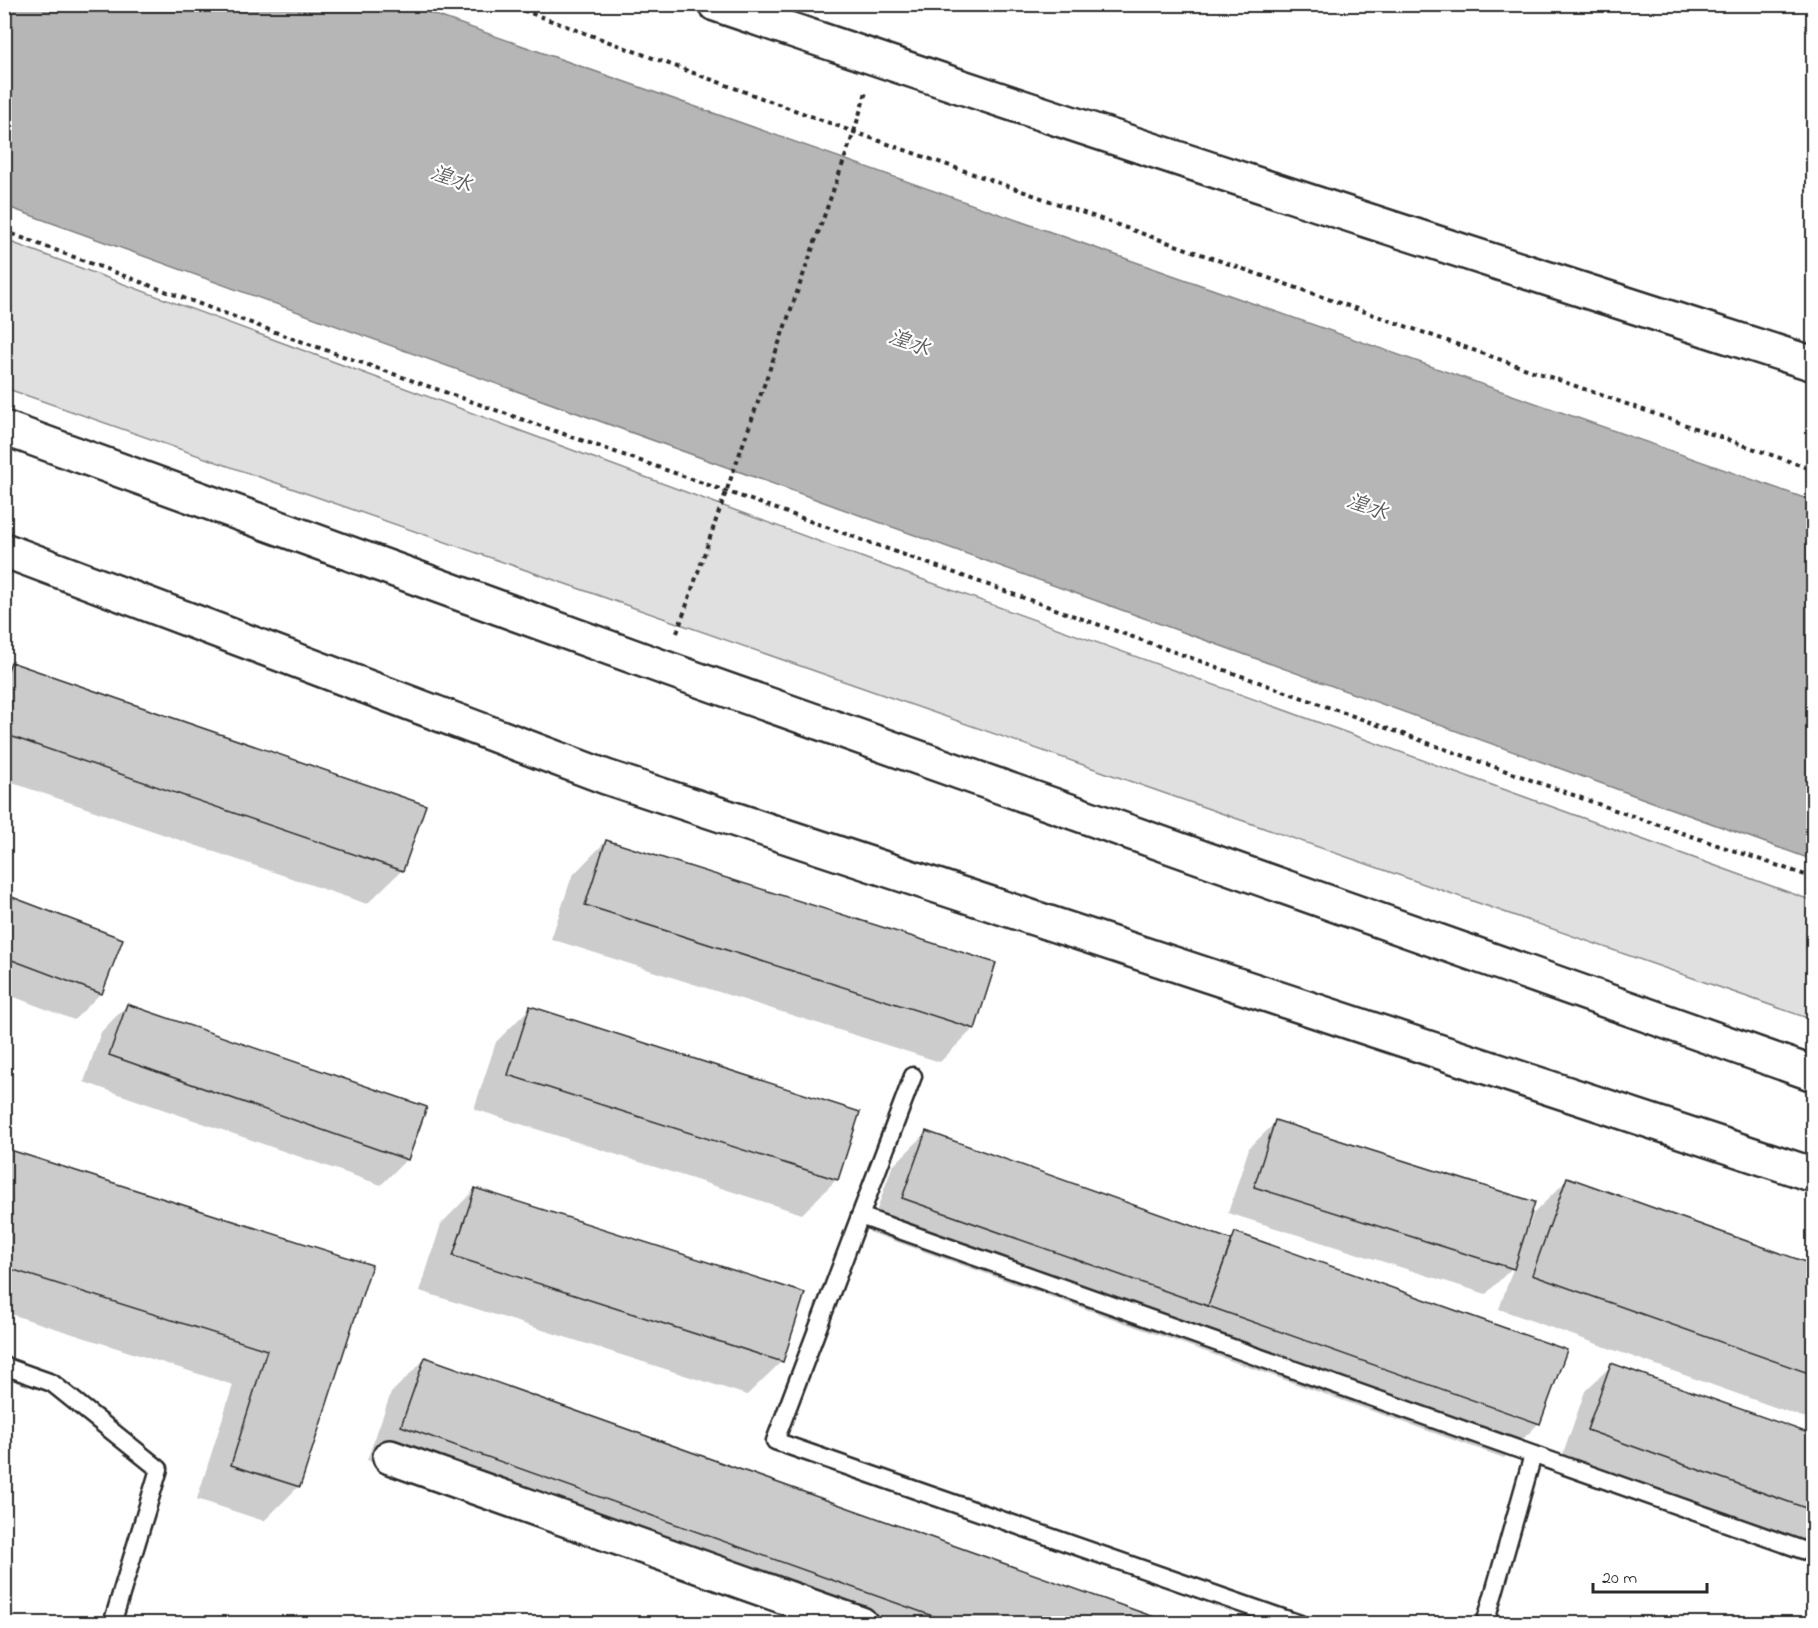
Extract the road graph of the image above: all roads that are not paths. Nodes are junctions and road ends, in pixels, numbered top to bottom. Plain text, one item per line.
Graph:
1 (715, 4) edge
2 (1814, 364) edge
3 (4, 428) edge
4 (4, 550) edge
5 (1814, 1074) edge
6 (913, 1076) dead end
7 (1814, 1175) edge
8 (861, 1216) junction
9 (4, 1366) edge
10 (1533, 1455) junction
11 (390, 1457) dead end
12 (1814, 1554) edge
13 (112, 1623) edge
14 (861, 1623) edge
15 (1300, 1623) edge
16 (1485, 1623) edge

1 - 2 main road
3 - 5 main road
4 - 7 main road
6 - 8 lane
8 - 10 lane
8 - 15 lane
9 - 13 lane
10 - 12 lane
10 - 16 lane
11 - 14 main road

